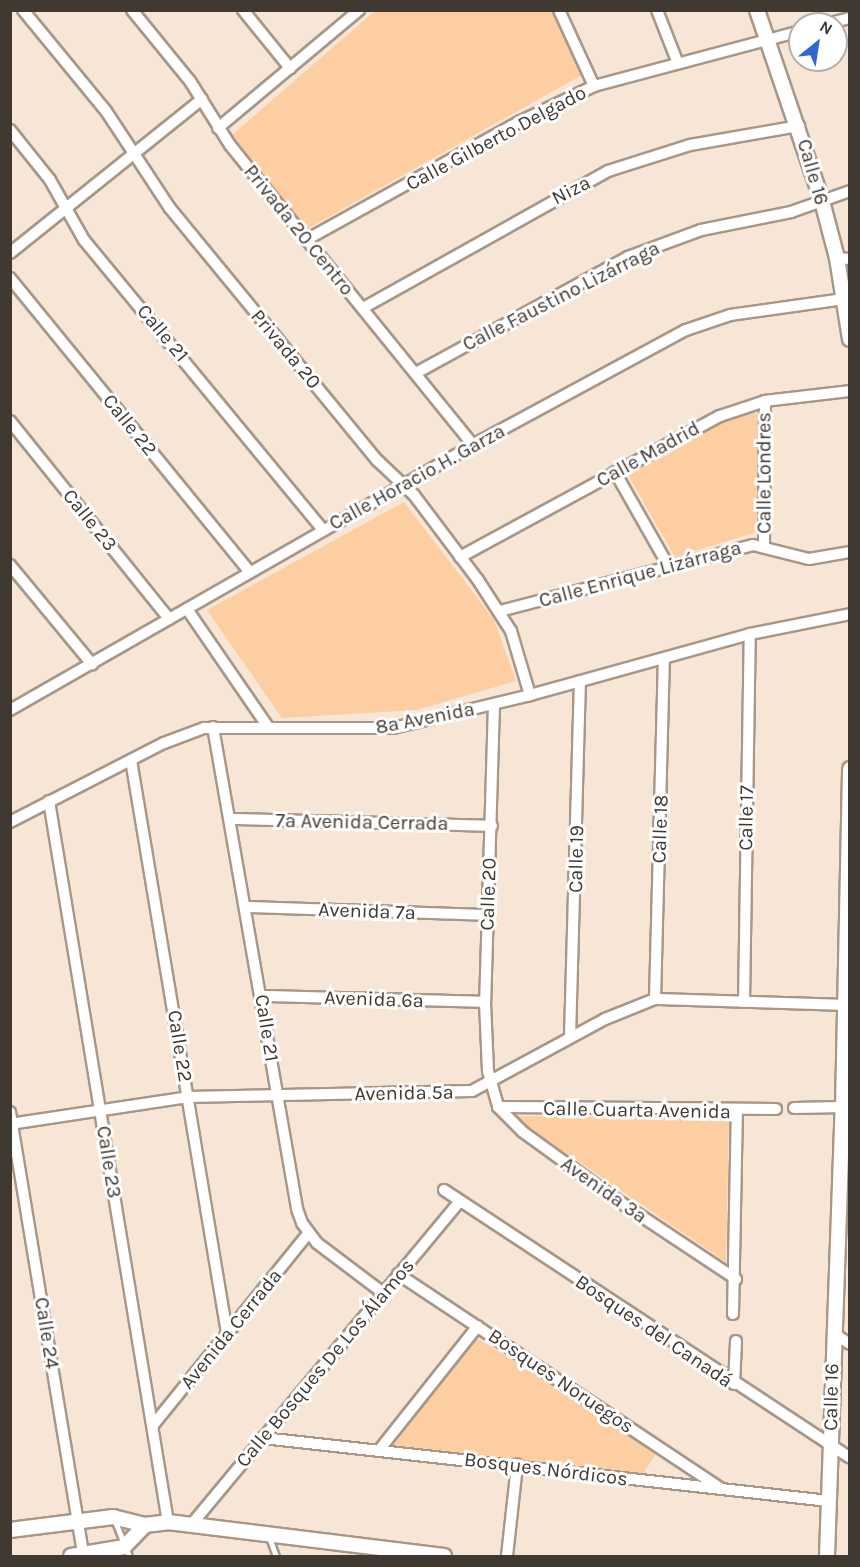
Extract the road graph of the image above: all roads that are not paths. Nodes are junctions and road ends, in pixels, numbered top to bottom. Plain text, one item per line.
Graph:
1 (23, 10) edge
2 (132, 10) edge
3 (243, 10) edge
4 (559, 10) edge
5 (657, 10) edge
6 (758, 10) edge
7 (357, 11) edge
8 (788, 34) edge
9 (769, 39) junction
10 (677, 61) junction
11 (290, 68) junction
12 (594, 86) junction
13 (202, 99) junction
14 (799, 126) junction
15 (218, 128) junction
16 (10, 130) edge
17 (133, 155) junction
18 (849, 191) edge
19 (822, 201) junction
20 (66, 209) junction
21 (306, 240) junction
22 (10, 253) edge
23 (843, 259) edge
24 (10, 278) edge
25 (844, 298) junction
26 (363, 308) junction
27 (849, 339) edge
28 (416, 373) junction
29 (849, 391) edge
30 (765, 401) junction
31 (10, 421) edge
32 (474, 445) junction
33 (615, 472) junction
34 (404, 485) junction
35 (322, 530) junction
36 (764, 545) junction
37 (849, 552) edge
38 (460, 557) junction
39 (10, 565) edge
40 (669, 567) junction
41 (249, 572) junction
42 (187, 609) junction
43 (500, 611) junction
44 (849, 614) edge
45 (169, 619) junction
46 (750, 633) junction
47 (664, 659) junction
48 (92, 664) junction
49 (580, 681) junction
50 (530, 695) junction
51 (494, 704) junction
52 (11, 709) edge
53 (213, 727) junction
54 (268, 727) junction
55 (131, 760) junction
56 (849, 769) edge
57 (49, 801) junction
58 (232, 819) junction
59 (10, 822) edge
60 (492, 826) junction
61 (247, 907) junction
62 (487, 915) junction
63 (263, 996) junction
64 (655, 999) junction
65 (486, 1002) junction
66 (744, 1002) junction
67 (847, 1005) edge
68 (570, 1037) junction
69 (491, 1084) junction
70 (277, 1093) junction
71 (188, 1097) junction
72 (498, 1107) junction
73 (843, 1107) junction
74 (100, 1108) junction
75 (794, 1108) dead end
76 (776, 1109) dead end
77 (10, 1112) edge
78 (737, 1112) junction
79 (11, 1124) edge
80 (444, 1190) dead end
81 (460, 1201) junction
82 (845, 1214) edge
83 (308, 1234) junction
84 (398, 1274) junction
85 (736, 1279) junction
86 (383, 1293) junction
87 (734, 1314) dead end
88 (478, 1326) junction
89 (227, 1333) junction
90 (833, 1333) junction
91 (736, 1341) dead end
92 (849, 1344) edge
93 (734, 1384) junction
94 (153, 1424) junction
95 (263, 1438) junction
96 (830, 1445) junction
97 (380, 1449) junction
98 (849, 1458) edge
99 (517, 1465) junction
100 (722, 1489) junction
101 (829, 1501) junction
102 (113, 1517) junction
103 (77, 1520) junction
104 (168, 1522) junction
105 (145, 1525) junction
106 (191, 1525) junction
107 (10, 1530) edge
108 (269, 1537) junction
109 (127, 1552) edge
110 (77, 1555) edge
111 (276, 1557) edge
112 (444, 1557) edge
113 (507, 1557) edge
114 (827, 1557) edge

1 - 17 street, Privada 20
2 - 13 street, Privada 20 Centro
3 - 11 street
4 - 12 street
5 - 10 street
6 - 9 street, Calle 16
7 - 11 street
8 - 9 street, Calle Gilberto Delgado
9 - 10 street, Calle Gilberto Delgado
9 - 14 street, Calle 16
10 - 12 street, Calle Gilberto Delgado
11 - 15 street
12 - 21 street, Calle Gilberto Delgado
13 - 15 street, Privada 20 Centro
13 - 17 street
14 - 19 street, Calle 16
14 - 26 street, Niza
15 - 21 street, Privada 20 Centro
16 - 20 street, Calle 21
17 - 20 street
17 - 34 street, Privada 20
18 - 19 street, Calle Faustino Lizárraga
19 - 23 street, Calle 16
19 - 28 street, Calle Faustino Lizárraga
20 - 22 street
20 - 35 street, Calle 21
21 - 26 street, Privada 20 Centro
23 - 25 street, Calle 16
24 - 41 street, Calle 22
25 - 27 street, Calle 16
25 - 32 street, Calle Horacio H. Garza
26 - 28 street, Privada 20 Centro
28 - 32 street, Privada 20 Centro
29 - 30 street, Calle Madrid
30 - 33 street, Calle Madrid
30 - 36 street, Calle Londres
31 - 45 street, Calle 23
32 - 34 street, Calle Horacio H. Garza
33 - 38 street, Calle Madrid
33 - 40 street
34 - 35 street, Calle Horacio H. Garza
34 - 38 street, Privada 20
35 - 41 street, Calle Horacio H. Garza
36 - 37 street, Calle Enrique Lizárraga
36 - 40 street, Calle Enrique Lizárraga
38 - 43 street, Privada 20
39 - 48 street
40 - 43 street, Calle Enrique Lizárraga
41 - 42 street, Calle Horacio H. Garza
42 - 45 street, Calle Horacio H. Garza
42 - 54 street
43 - 50 street, Privada 20
44 - 46 street, 8a Avenida
45 - 48 street, Calle Horacio H. Garza
46 - 47 street, 8a Avenida
46 - 66 street, Calle 17
47 - 49 street, 8a Avenida
47 - 64 street, Calle 18
48 - 52 street, Calle Horacio H. Garza
49 - 50 street, 8a Avenida
49 - 68 street, Calle 19
50 - 51 street, 8a Avenida
51 - 54 street, 8a Avenida
51 - 60 street, Calle 20
53 - 54 street, 8a Avenida
53 - 55 street, 8a Avenida
53 - 58 street, Calle 21
55 - 57 street, 8a Avenida
55 - 71 street, Calle 22
56 - 67 street, Calle 16
57 - 59 street, 8a Avenida
57 - 74 street, Calle 23
58 - 60 street, 7a Avenida Cerrada
58 - 61 street, Calle 21
60 - 62 street, Calle 20
61 - 62 street, Avenida 7a
61 - 63 street, Calle 21
62 - 65 street, Calle 20
63 - 65 street, Avenida 6a
63 - 70 street, Calle 21
64 - 66 street, Avenida 5a
64 - 68 street, Avenida 5a
65 - 69 street, Calle 20
66 - 67 street, Avenida 5a
67 - 73 street, Calle 16
68 - 69 street, Avenida 5a
69 - 70 street, Avenida 5a
69 - 72 street, Avenida 3a
70 - 71 street, Avenida 5a
70 - 83 street, Calle 21
71 - 74 street, Avenida 5a
71 - 89 street, Calle 22
72 - 78 street, Calle Cuarta Avenida
72 - 85 street, Avenida 3a
73 - 75 street
73 - 82 street, Calle 16
74 - 79 street, Avenida 5a
74 - 94 street, Calle 23
76 - 78 street, Calle Cuarta Avenida
77 - 79 street, Calle 24
78 - 85 street
79 - 103 street, Calle 24
80 - 81 street, Bosques del Canadá
81 - 84 street, Calle Bosques De Los Álamos
81 - 93 street, Bosques del Canadá
82 - 90 street, Calle 16
83 - 86 street, Calle 21
83 - 89 street, Avenida Cerrada
84 - 86 street, Calle Bosques De Los Álamos
84 - 88 street, Bosques Noruegos
85 - 87 street
86 - 95 street, Calle Bosques De Los Álamos
88 - 97 street
88 - 100 street, Bosques Noruegos
89 - 94 street, Avenida Cerrada
90 - 92 street
90 - 96 street, Calle 16
91 - 93 street
93 - 96 street, Bosques del Canadá
94 - 104 street, Calle 23
95 - 97 street, Bosques Nórdicos
95 - 106 street, Calle Bosques De Los Álamos
96 - 98 street, Bosques del Canadá
96 - 101 street, Calle 16
97 - 99 street, Bosques Nórdicos
99 - 100 street, Bosques Nórdicos
99 - 113 street
100 - 101 street, Bosques Nórdicos
101 - 114 street, Calle 16
102 - 103 street
102 - 105 street
102 - 109 lane
103 - 107 street
103 - 110 street, Calle 24
104 - 105 street
104 - 106 street
105 - 109 street
106 - 108 street
108 - 111 lane
108 - 112 street
109 - 110 street

